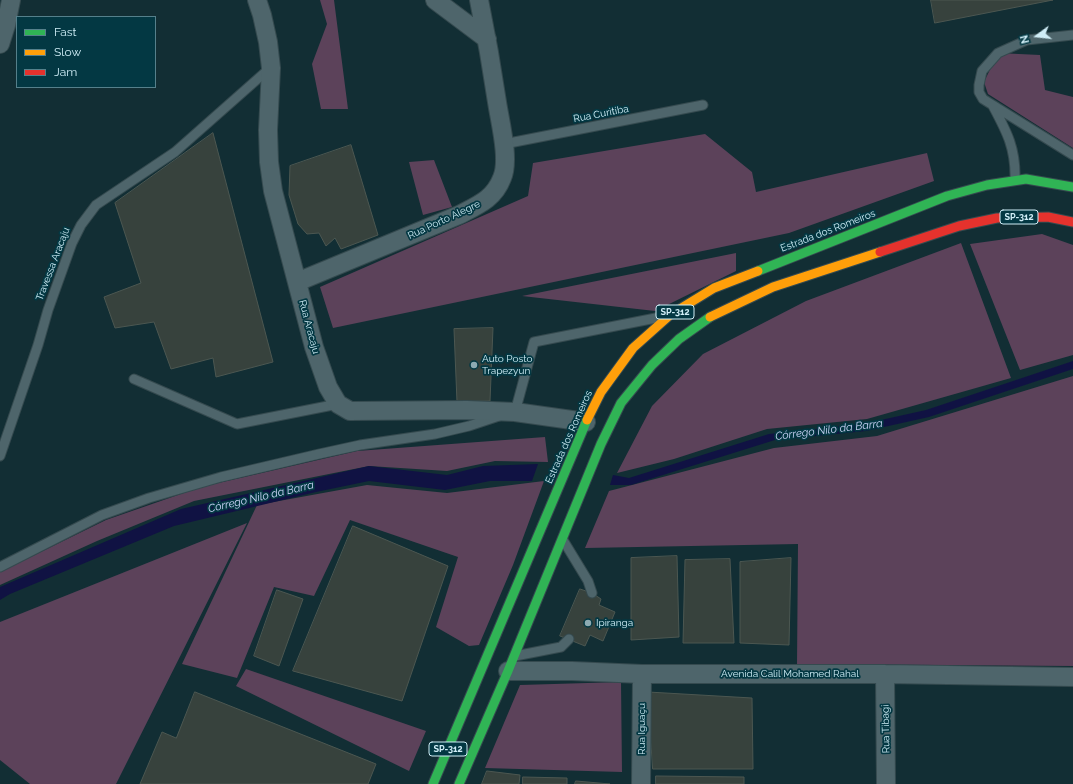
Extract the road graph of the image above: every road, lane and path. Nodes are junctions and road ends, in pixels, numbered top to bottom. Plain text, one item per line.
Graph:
1 (11, 0) edge
2 (257, 0) edge
3 (435, 0) edge
4 (479, 0) edge
5 (1073, 35) edge
6 (487, 39) junction
7 (0, 44) edge
8 (271, 68) junction
9 (703, 105) dead end
10 (993, 105) junction
11 (504, 144) junction
12 (1073, 155) edge
13 (1014, 180) junction
14 (1070, 186) edge
15 (1059, 197) dead end
16 (1073, 222) edge
17 (297, 282) junction
18 (670, 315) junction
19 (134, 379) dead end
20 (338, 404) junction
21 (515, 412) junction
22 (586, 422) junction
23 (0, 456) edge
24 (562, 539) junction
25 (0, 566) edge
26 (592, 593) dead end
27 (569, 640) dead end
28 (511, 663) junction
29 (642, 674) junction
30 (885, 674) junction
31 (1073, 677) edge
32 (433, 784) edge
33 (459, 784) edge
34 (641, 784) edge
35 (886, 784) edge

1 - 7 street
2 - 8 street, Rua Aracaju
3 - 6 street
4 - 6 street, Rua Porto Alegre
5 - 10 lane
6 - 11 street, Rua Porto Alegre
8 - 17 street, Rua Aracaju
8 - 23 lane, Travessa Aracaju
9 - 11 lane, Rua Curitiba
10 - 12 lane
10 - 13 lane
11 - 17 street, Rua Porto Alegre
13 - 14 main road, Estrada dos Romeiros / SP-312
13 - 18 main road, Estrada dos Romeiros / SP-312
14 - 15 main road
16 - 24 main road, SP-312
17 - 20 street, Rua Aracaju
18 - 21 lane
18 - 22 main road, Estrada dos Romeiros / SP-312
19 - 20 lane
20 - 21 street
21 - 22 street
21 - 25 lane
22 - 32 main road, Estrada dos Romeiros / SP-312
24 - 26 lane
24 - 28 main road, SP-312
27 - 28 lane
28 - 29 street, Avenida Calil Mohamed Rahal
28 - 33 main road, SP-312
29 - 30 street, Avenida Calil Mohamed Rahal
29 - 34 street, Rua Iguaçu
30 - 31 street, Avenida Calil Mohamed Rahal
30 - 35 street, Rua Tibagi

